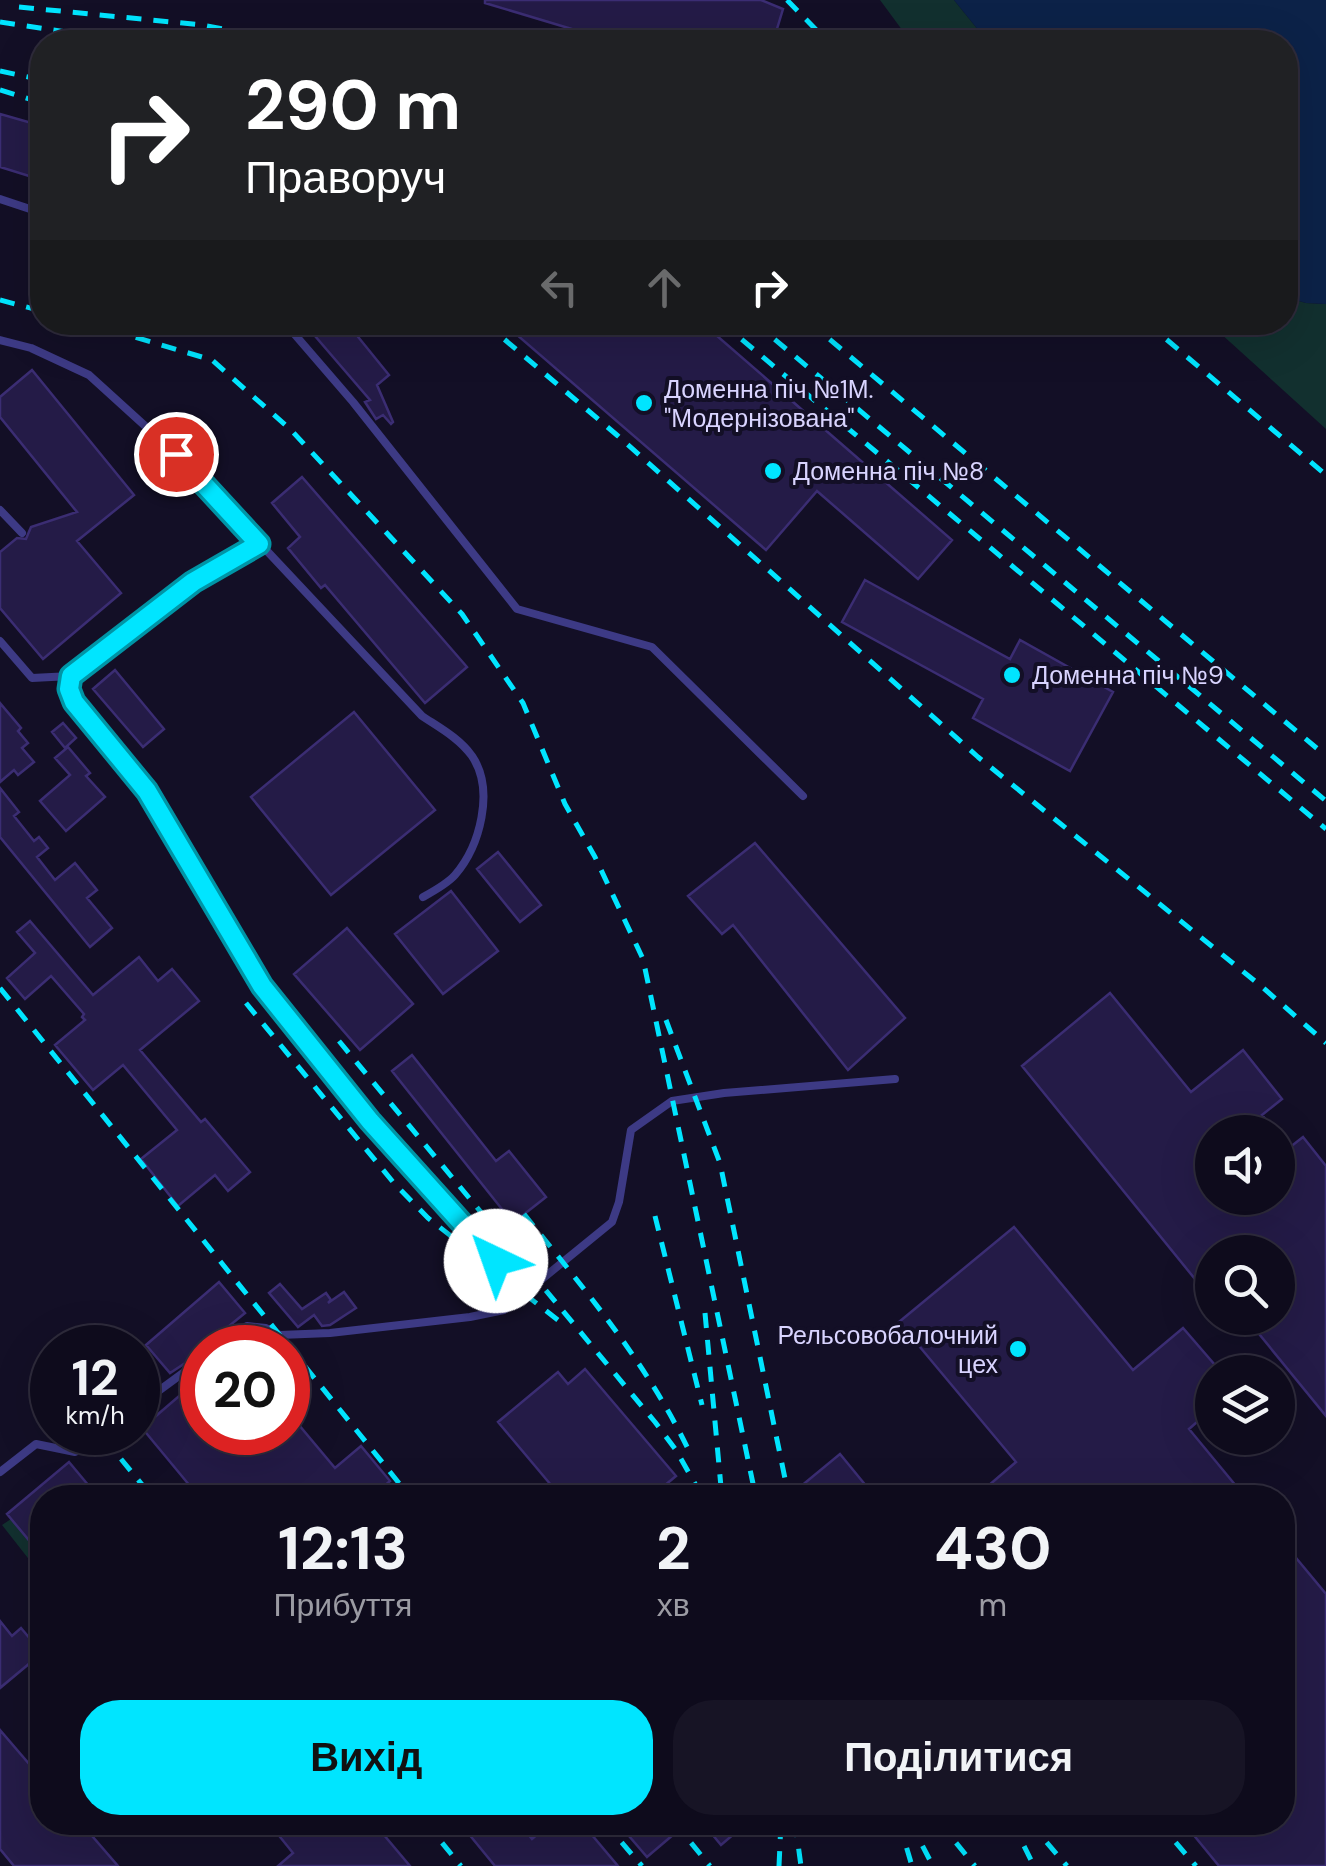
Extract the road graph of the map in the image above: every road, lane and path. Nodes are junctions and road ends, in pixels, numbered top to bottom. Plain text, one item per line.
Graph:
1 (0, 199) edge
2 (30, 209) edge
3 (295, 335) edge
4 (0, 340) edge
5 (0, 510) edge
6 (22, 533) dead end
7 (259, 544) junction
8 (0, 641) edge
9 (71, 676) junction
10 (803, 796) dead end
11 (423, 897) dead end
12 (895, 1079) dead end
13 (496, 1261) dead end
14 (310, 1333) edge
15 (30, 1449) edge
16 (0, 1472) edge

1 - 2 lane
3 - 10 lane
4 - 7 lane
5 - 6 lane
7 - 9 lane
7 - 11 lane
8 - 9 lane
9 - 13 lane
12 - 14 lane
15 - 16 lane

